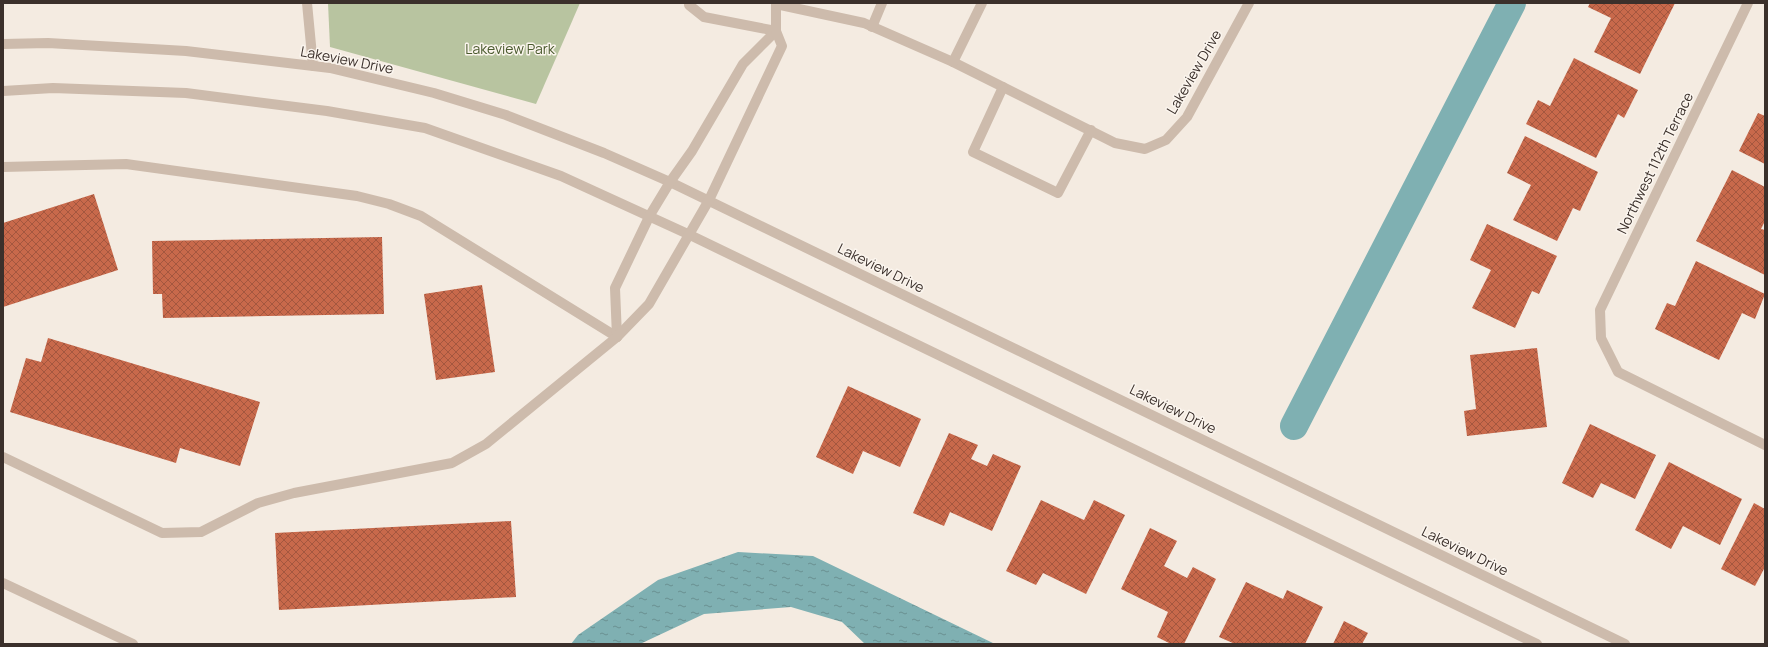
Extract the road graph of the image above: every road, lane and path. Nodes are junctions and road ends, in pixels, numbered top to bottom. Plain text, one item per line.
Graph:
1 (307, 3) edge
2 (689, 3) edge
3 (776, 3) edge
4 (882, 3) edge
5 (982, 3) edge
6 (1249, 3) edge
7 (1748, 3) edge
8 (872, 27) junction
9 (776, 31) junction
10 (3, 44) edge
11 (953, 62) junction
12 (313, 66) junction
13 (1003, 87) junction
14 (3, 91) edge
15 (1091, 130) junction
16 (3, 167) edge
17 (670, 182) junction
18 (709, 200) junction
19 (650, 215) junction
20 (690, 235) junction
21 (617, 337) junction
22 (1765, 445) edge
23 (3, 457) edge
24 (3, 583) edge
25 (122, 642) edge
26 (133, 644) edge
27 (1537, 644) edge
28 (1625, 644) edge

1 - 12 street
2 - 9 street
3 - 8 street, Lakeview Drive
3 - 9 street, Lakeview Drive
4 - 8 street
5 - 11 street
6 - 15 street, Lakeview Drive
7 - 22 street, Northwest 112th Terrace
8 - 11 street, Lakeview Drive
9 - 17 street
9 - 18 street, Lakeview Drive
10 - 12 street, Lakeview Drive
11 - 13 street, Lakeview Drive
12 - 17 street, Lakeview Drive
13 - 15 street, Lakeview Drive
13 - 15 street
14 - 19 street
16 - 21 street
17 - 18 street, Lakeview Drive
17 - 19 street
18 - 20 street, Lakeview Drive
18 - 28 street, Lakeview Drive
19 - 20 street
19 - 21 street
20 - 21 street, Lakeview Drive
20 - 27 street
21 - 23 street, Lakeview Drive
24 - 25 street
25 - 26 street

